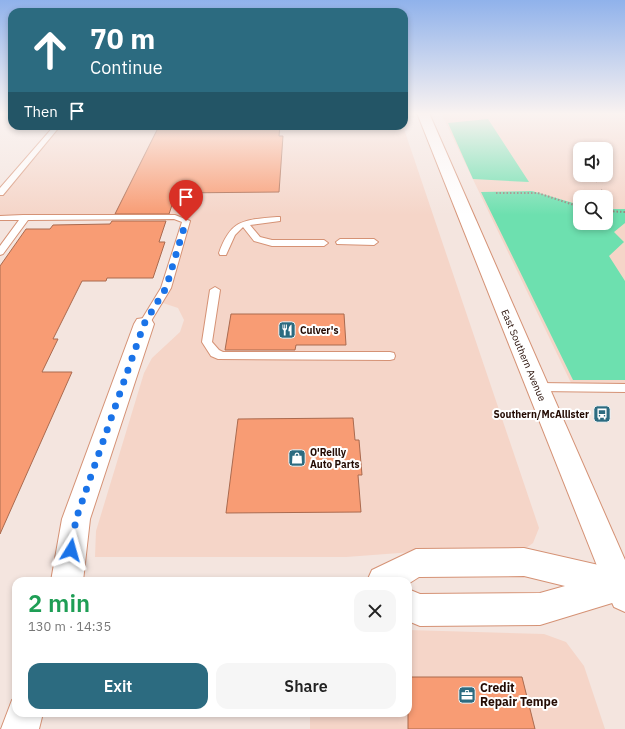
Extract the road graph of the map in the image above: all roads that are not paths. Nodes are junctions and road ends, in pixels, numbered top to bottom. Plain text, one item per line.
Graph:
1 (39, 147) edge
2 (437, 147) edge
3 (0, 193) edge
4 (26, 217) junction
5 (0, 218) edge
6 (277, 219) dead end
7 (244, 223) junction
8 (324, 242) dead end
9 (340, 242) dead end
10 (374, 242) dead end
11 (0, 252) edge
12 (223, 253) dead end
13 (215, 290) dead end
14 (144, 324) joint
15 (390, 356) dead end
16 (538, 387) junction
17 (625, 388) edge
18 (68, 577) edge
19 (391, 577) edge
20 (624, 590) edge
21 (412, 607) edge
22 (24, 717) edge
23 (20, 729) edge

1 - 3 lane
2 - 16 main road, East Southern Avenue
4 - 5 lane
4 - 11 lane
4 - 14 lane
6 - 7 lane
7 - 8 lane
7 - 12 lane
9 - 10 lane
13 - 15 lane
14 - 18 main road
16 - 17 lane
16 - 20 main road, East Southern Avenue
19 - 20 main road
20 - 21 main road
22 - 23 main road

